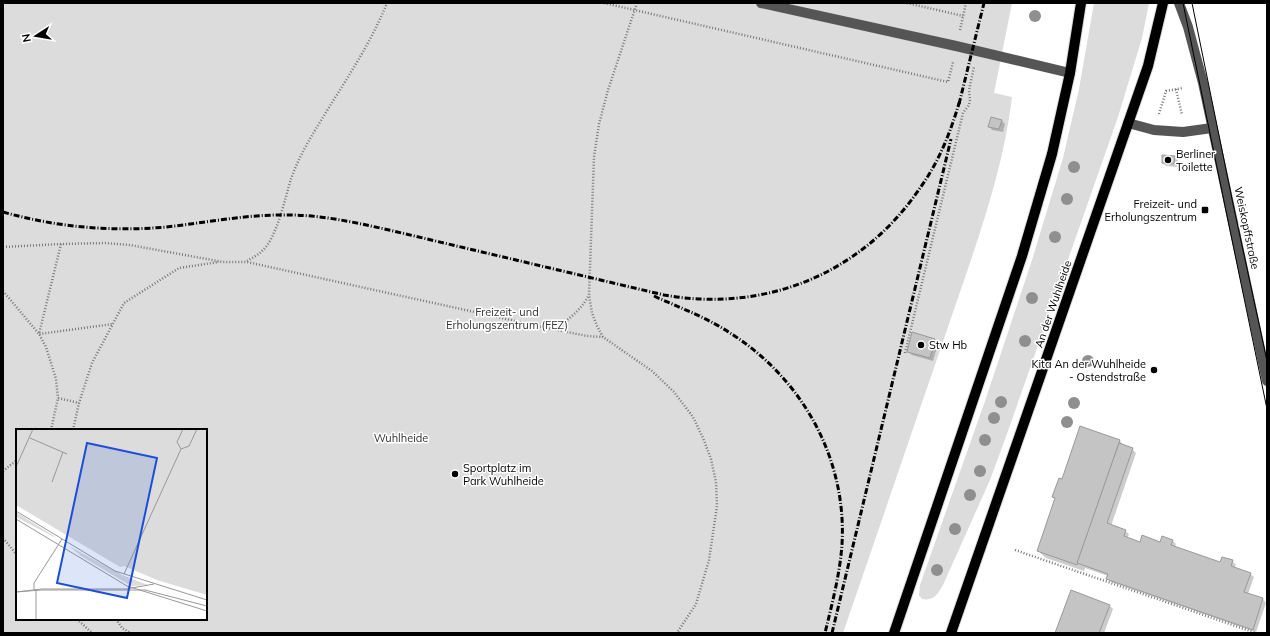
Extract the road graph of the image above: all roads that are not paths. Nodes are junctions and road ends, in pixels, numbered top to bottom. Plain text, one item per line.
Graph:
1 (761, 3) edge
2 (1081, 3) edge
3 (1163, 3) edge
4 (1179, 3) edge
5 (1070, 73) junction
6 (1128, 123) junction
7 (1212, 128) junction
8 (1267, 381) edge
9 (894, 633) edge
10 (951, 633) edge

1 - 5 street
2 - 5 main road
3 - 6 main road, An der Wuhlheide
4 - 7 street, Weiskopffstraße
5 - 9 main road
6 - 7 street
6 - 10 main road, An der Wuhlheide
7 - 8 street, Weiskopffstraße

